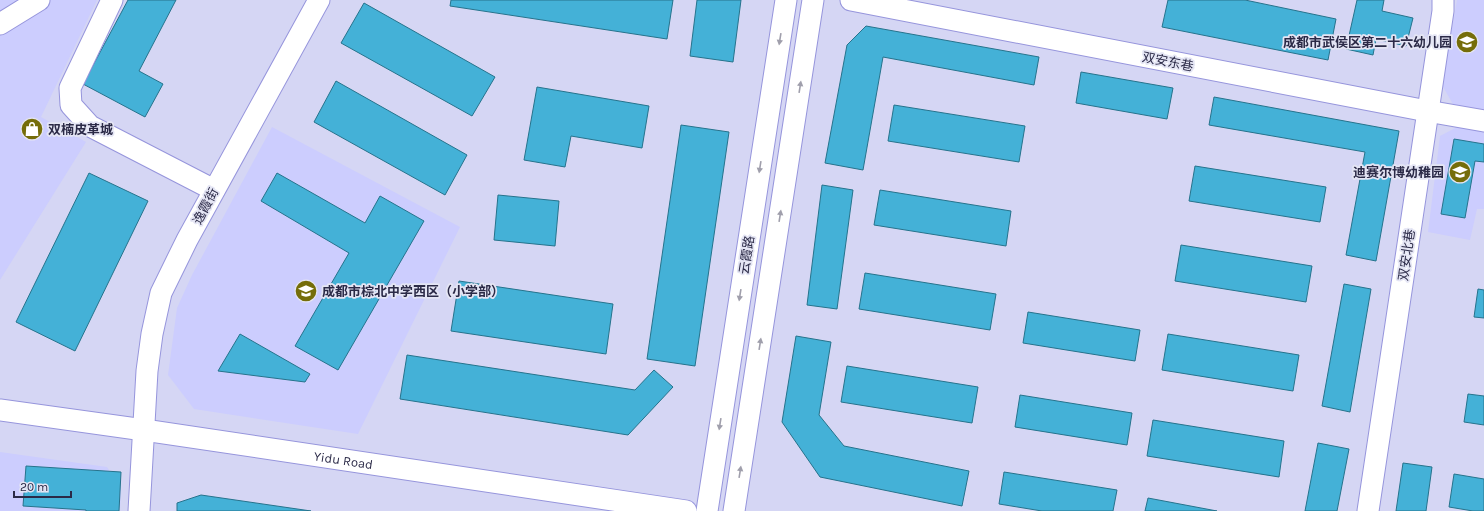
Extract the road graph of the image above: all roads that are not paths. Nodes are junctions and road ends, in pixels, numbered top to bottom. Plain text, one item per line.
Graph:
1 (38, 0) edge
2 (112, 0) edge
3 (318, 0) edge
4 (786, 0) edge
5 (813, 0) edge
6 (851, 0) edge
7 (1443, 0) edge
8 (0, 24) edge
9 (1427, 111) junction
10 (1484, 121) edge
11 (214, 190) junction
12 (0, 410) edge
13 (144, 430) junction
14 (138, 511) edge
15 (686, 511) edge
16 (707, 511) edge
17 (734, 511) edge
18 (1368, 511) edge

1 - 8 street
2 - 11 street
3 - 11 street, 逸霞街
4 -> 16 street, 云霞路
17 -> 5 street
6 - 9 street, 双安东巷
7 - 9 street, 双安北巷
9 - 10 street, 双安东巷
9 - 18 street, 双安北巷
11 - 13 street, 逸霞街
12 - 13 street, Yidu Road
13 - 14 street, 逸霞街
13 - 15 street, Yidu Road

